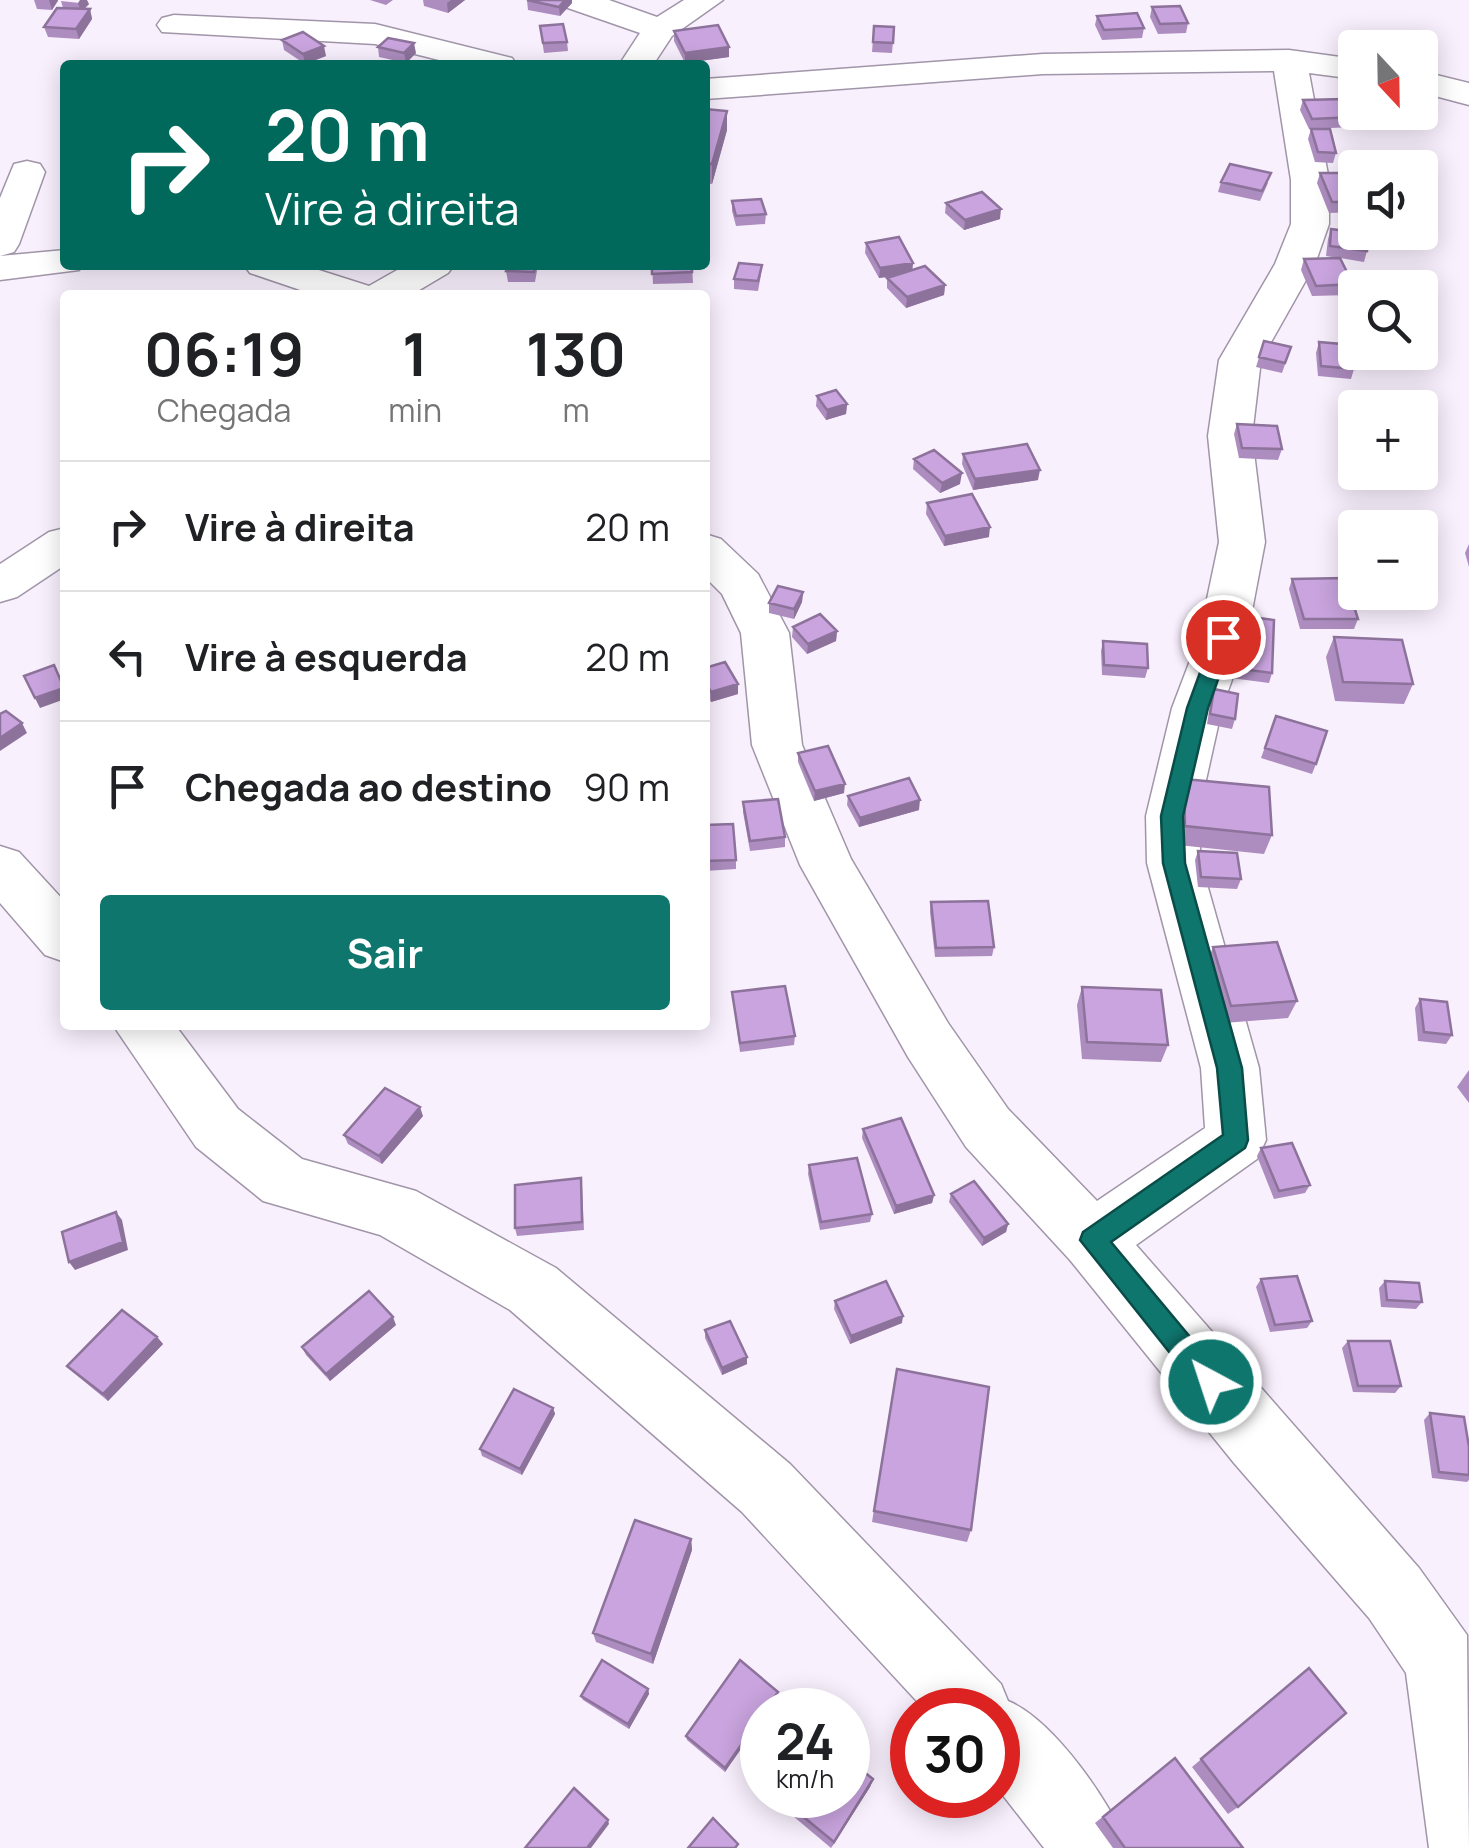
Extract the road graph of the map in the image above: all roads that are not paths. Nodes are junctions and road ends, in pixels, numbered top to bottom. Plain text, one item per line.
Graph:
1 (577, 0) edge
2 (707, 0) edge
3 (174, 24) dead end
4 (660, 29) junction
5 (480, 60) edge
6 (639, 60) edge
7 (1289, 60) junction
8 (1338, 66) edge
9 (1438, 86) edge
10 (710, 89) edge
11 (1469, 94) edge
12 (30, 170) edge
13 (0, 244) edge
14 (60, 262) edge
15 (0, 268) edge
16 (279, 270) edge
17 (426, 270) edge
18 (340, 290) edge
19 (392, 290) edge
20 (60, 546) edge
21 (710, 555) edge
22 (0, 586) edge
23 (0, 867) edge
24 (60, 933) edge
25 (146, 1030) edge
26 (1092, 1240) junction
27 (954, 1688) edge
28 (1020, 1757) edge
29 (1090, 1848) edge
30 (1468, 1848) edge

1 - 4 street
2 - 4 street
3 - 5 street
4 - 6 street
7 - 8 street
7 - 10 street
7 - 26 street
9 - 11 street
12 - 13 street
14 - 15 street
16 - 18 street
17 - 19 street
20 - 22 street
21 - 26 street
23 - 24 street
25 - 27 street
26 - 30 street
28 - 29 street

